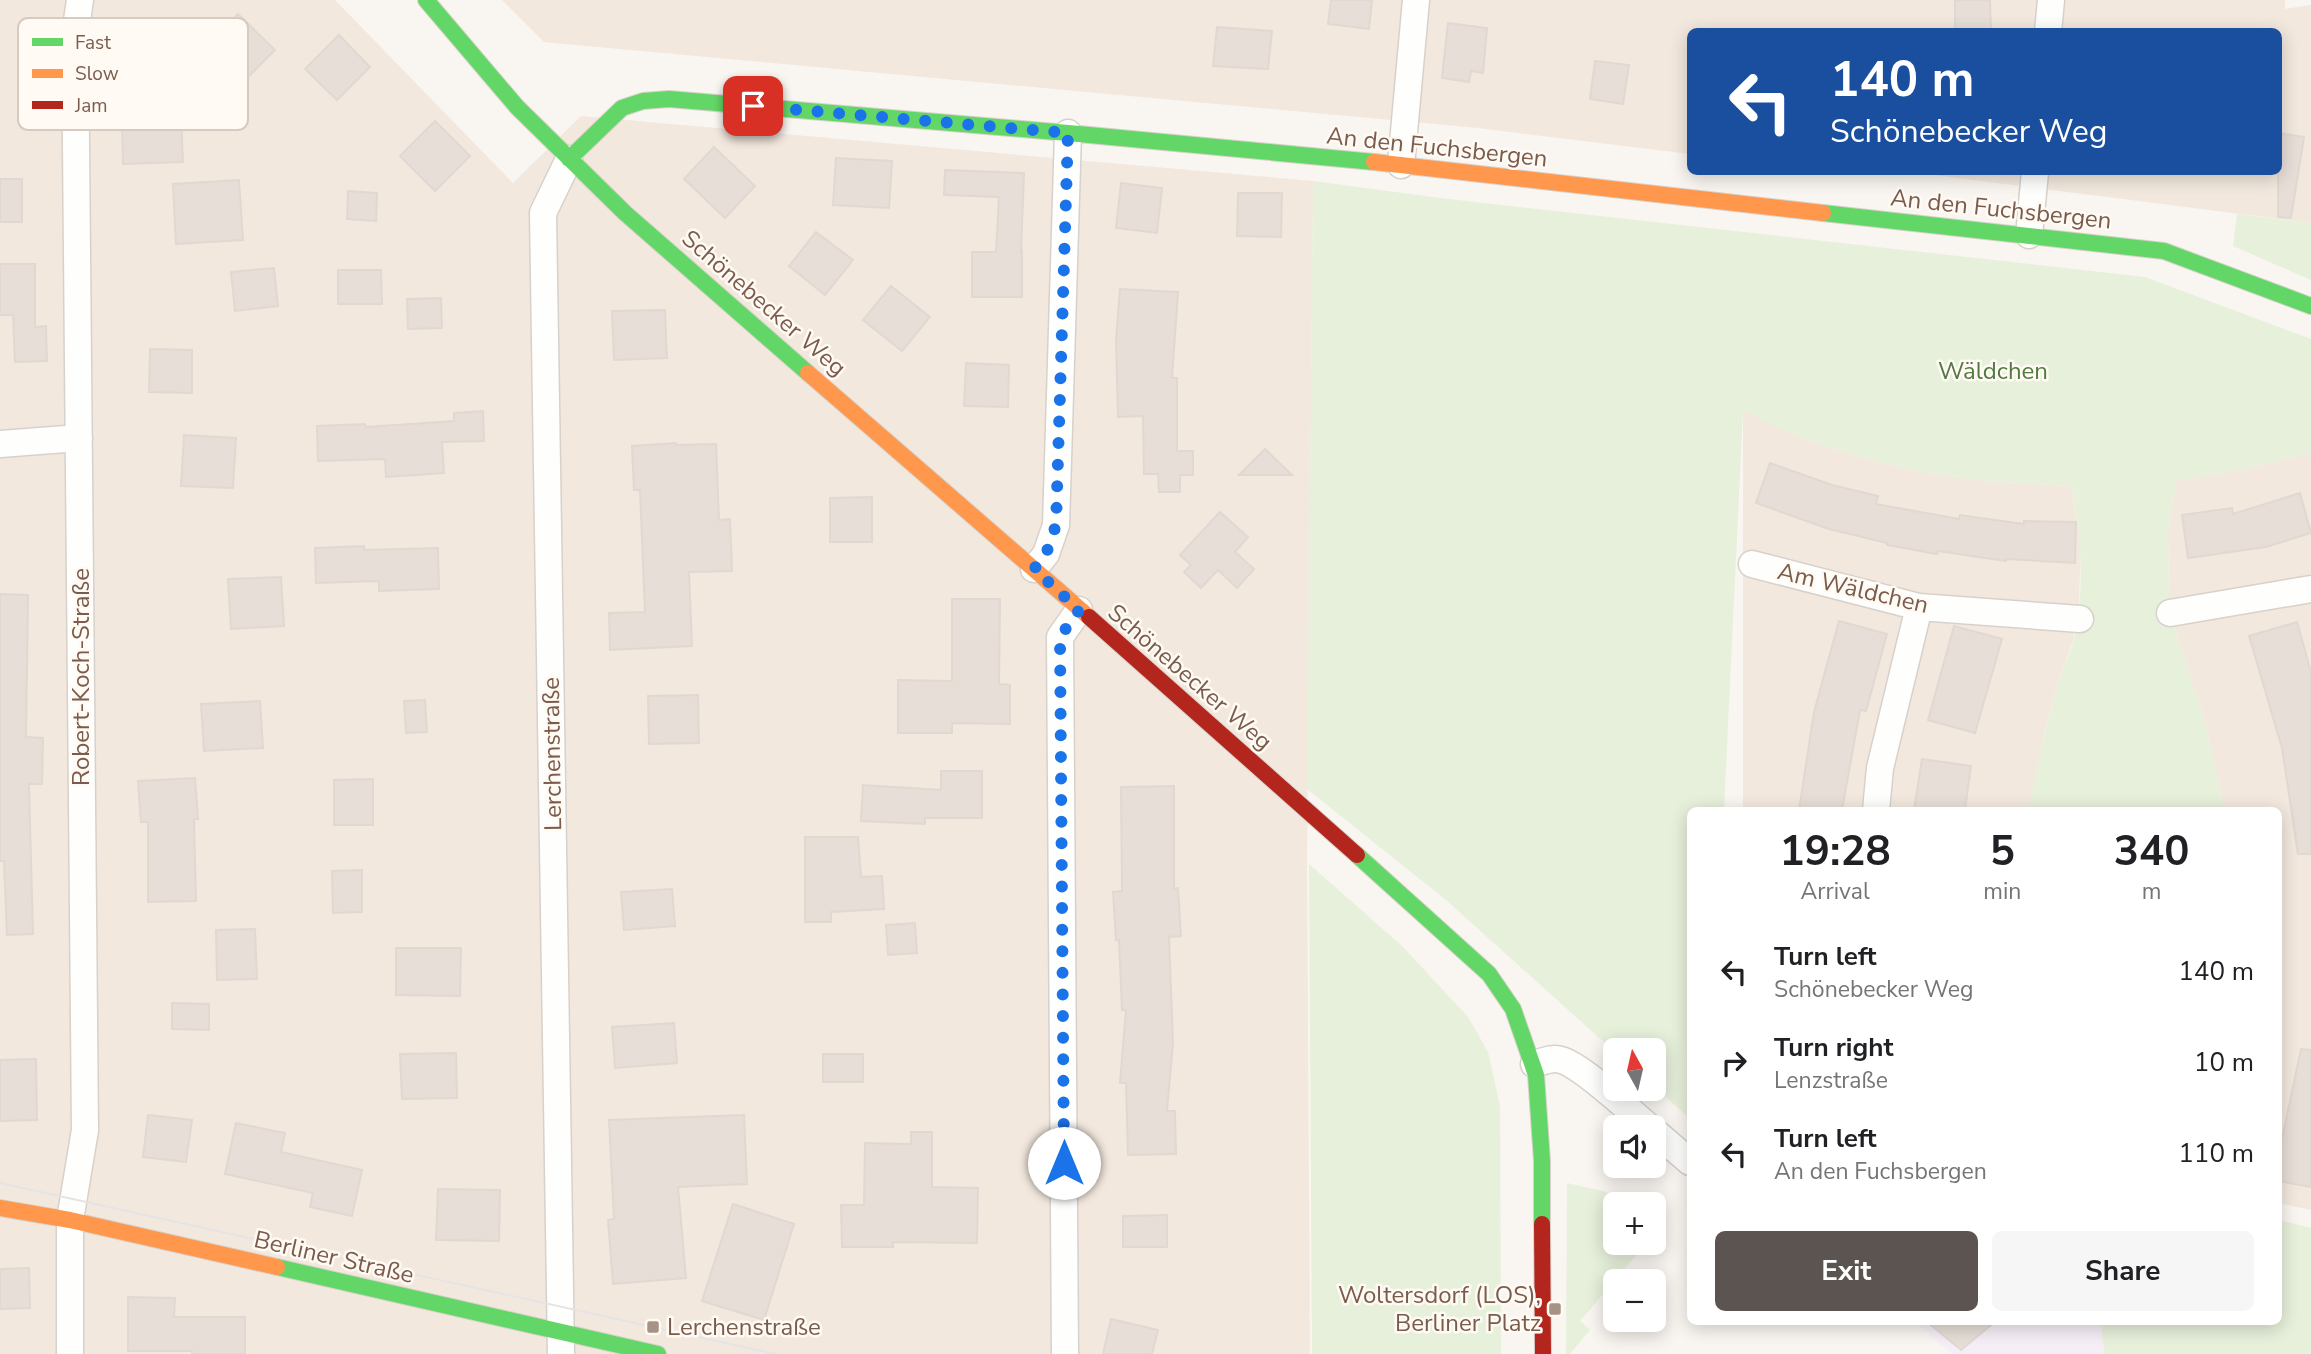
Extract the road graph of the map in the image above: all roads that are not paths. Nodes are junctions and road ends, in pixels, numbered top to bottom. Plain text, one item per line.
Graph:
1 (80, 0) edge
2 (426, 0) edge
3 (1416, 0) edge
4 (2052, 0) edge
5 (77, 18) edge
6 (2048, 28) edge
7 (76, 130) edge
8 (1068, 133) junction
9 (569, 159) junction
10 (1401, 165) junction
11 (2035, 175) edge
12 (2029, 235) junction
13 (2311, 306) edge
14 (79, 438) junction
15 (0, 444) edge
16 (1752, 564) dead end
17 (1034, 569) junction
18 (2311, 589) edge
19 (1919, 607) junction
20 (1079, 610) junction
21 (2170, 613) dead end
22 (2080, 619) dead end
23 (1876, 807) edge
24 (1534, 1063) junction
25 (1635, 1115) edge
26 (1666, 1141) edge
27 (1687, 1159) edge
28 (0, 1208) edge
29 (70, 1220) junction
30 (562, 1343) edge
31 (70, 1354) edge
32 (658, 1354) edge
33 (1065, 1354) edge
34 (1543, 1354) edge

1 - 5 street, Robert-Koch-Straße
2 - 9 street, Schönebecker Weg
3 - 10 street
4 - 6 street
7 - 14 street, Robert-Koch-Straße
8 - 9 street, An den Fuchsbergen
8 - 10 street, An den Fuchsbergen
8 - 17 street
9 - 17 street, Schönebecker Weg
9 - 30 street, Lerchenstraße
10 - 12 street, An den Fuchsbergen
11 - 12 street
12 - 13 street, An den Fuchsbergen
14 - 15 street
14 - 29 street, Robert-Koch-Straße
16 - 19 street, Am Wäldchen
17 - 20 street, Schönebecker Weg
18 - 21 street
19 - 22 street, Am Wäldchen
19 - 23 street
20 - 24 street, Schönebecker Weg
20 - 33 street
24 - 25 street
24 - 34 street, Schönebecker Weg
26 - 27 street
28 - 29 street, Berliner Straße
29 - 30 street, Berliner Straße
29 - 31 street, Robert-Koch-Straße
30 - 32 street, Berliner Straße

